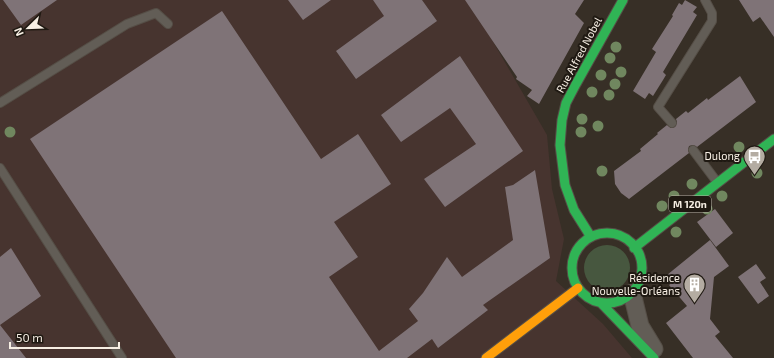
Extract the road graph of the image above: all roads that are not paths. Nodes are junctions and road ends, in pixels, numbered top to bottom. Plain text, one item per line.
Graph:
1 (623, 0) edge
2 (705, 0) edge
3 (168, 24) dead end
4 (0, 103) edge
5 (672, 124) dead end
6 (774, 138) edge
7 (693, 150) dead end
8 (0, 168) edge
9 (718, 182) junction
10 (591, 237) junction
11 (634, 248) junction
12 (578, 288) junction
13 (632, 293) junction
14 (601, 303) junction
15 (122, 358) edge
16 (486, 358) edge
17 (654, 358) edge
18 (659, 358) edge

1 - 10 main road, Rue Alfred Nobel
2 - 5 lane
3 - 4 lane
6 - 9 main road, M 120n
7 - 9 lane
8 - 15 lane
9 - 11 main road, M 120n
10 - 11 main road
10 - 12 main road
11 - 13 main road
12 - 14 main road
12 - 16 main road
13 - 14 main road
13 - 18 street
14 - 17 main road

